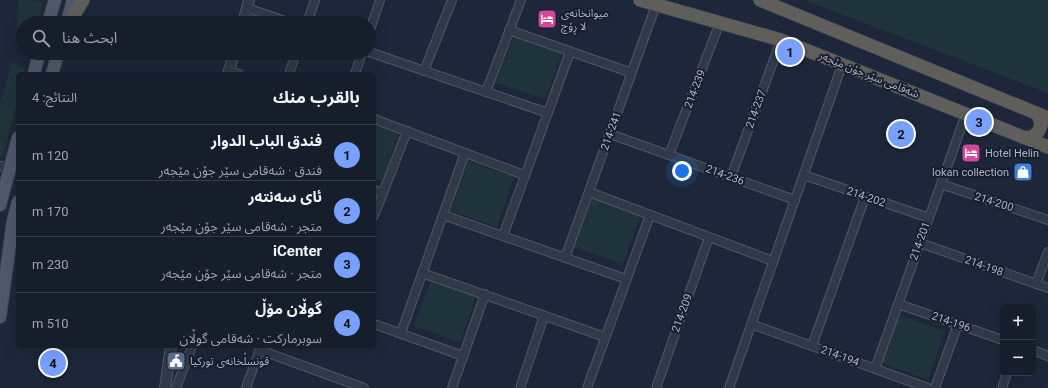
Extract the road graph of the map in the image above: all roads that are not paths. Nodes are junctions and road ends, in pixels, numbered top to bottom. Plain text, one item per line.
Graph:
1 (55, 0) edge
2 (74, 0) edge
3 (83, 0) edge
4 (315, 0) edge
5 (380, 0) edge
6 (452, 0) edge
7 (521, 0) edge
8 (640, 0) edge
9 (760, 0) edge
10 (248, 4) edge
11 (656, 5) junction
12 (50, 16) edge
13 (70, 16) edge
14 (73, 16) edge
15 (245, 16) edge
16 (275, 16) edge
17 (309, 16) edge
18 (375, 16) edge
19 (720, 22) junction
20 (509, 30) junction
21 (781, 40) junction
22 (570, 52) junction
23 (376, 54) edge
24 (37, 60) edge
25 (56, 60) edge
26 (233, 60) edge
27 (294, 60) edge
28 (360, 60) edge
29 (842, 65) junction
30 (424, 71) junction
31 (34, 72) edge
32 (53, 72) edge
33 (232, 72) edge
34 (290, 72) edge
35 (356, 72) edge
36 (632, 73) junction
37 (486, 92) junction
38 (548, 113) junction
39 (966, 114) junction
40 (1043, 116) edge
41 (376, 120) edge
42 (407, 131) junction
43 (610, 134) junction
44 (1023, 137) junction
45 (16, 142) edge
46 (1048, 147) edge
47 (466, 153) junction
48 (670, 155) junction
49 (5, 167) edge
50 (524, 175) junction
51 (804, 175) junction
52 (731, 177) junction
53 (941, 184) junction
54 (378, 192) edge
55 (589, 192) junction
56 (865, 197) junction
57 (795, 200) junction
58 (376, 204) edge
59 (0, 205) edge
60 (16, 209) edge
61 (443, 215) junction
62 (650, 215) junction
63 (929, 218) junction
64 (1048, 220) edge
65 (503, 236) junction
66 (709, 238) junction
67 (920, 243) junction
68 (1048, 252) edge
69 (565, 258) junction
70 (773, 261) junction
71 (422, 273) junction
72 (626, 279) junction
73 (1036, 284) junction
74 (1048, 288) edge
75 (485, 294) junction
76 (898, 304) junction
77 (544, 316) junction
78 (0, 317) edge
79 (751, 324) junction
80 (958, 324) junction
81 (376, 325) edge
82 (401, 333) junction
83 (605, 337) junction
84 (1000, 339) edge
85 (812, 346) junction
86 (171, 348) edge
87 (191, 348) edge
88 (260, 348) edge
89 (1036, 351) edge
90 (463, 356) junction
91 (1048, 356) edge
92 (875, 369) junction
93 (1006, 376) edge
94 (732, 387) edge
95 (166, 388) edge
96 (176, 388) edge
97 (246, 388) edge
98 (364, 388) edge
99 (452, 388) edge
100 (520, 388) edge
101 (587, 388) edge
102 (656, 388) edge
103 (928, 388) edge
104 (935, 388) edge
105 (1002, 388) edge

1 - 12 main road
2 - 13 main road
3 - 14 highway
4 - 17 street
5 - 18 street
6 - 30 street
7 - 20 street
8 - 11 highway, شەقامی سێر جۆن مێجەر
9 - 40 highway
10 - 15 street
10 - 16 street
11 - 19 highway, شەقامی سێر جۆن مێجەر
11 - 36 street, 214-241
19 - 21 highway, شەقامی سێر جۆن مێجەر
19 - 48 street, 214-239
20 - 22 street
20 - 37 street
21 - 29 highway, شەقامی سێر جۆن مێجەر
21 - 52 street, 214-237
22 - 36 street
22 - 38 street
23 - 30 street
24 - 31 main road
25 - 32 main road
26 - 33 street
27 - 34 street
28 - 35 street
29 - 39 highway, شەقامی سێر جۆن مێجەر
29 - 51 street
30 - 37 street
36 - 43 street, 214-241
37 - 38 street
38 - 50 street
39 - 44 highway, شەقامی سێر جۆن مێجەر
39 - 53 street, 214-201
40 - 44 highway
41 - 42 street
42 - 47 street
42 - 54 street
43 - 48 street, 214-236
43 - 55 street, 214-241
44 - 46 highway, شەقامی سێر جۆن مێجەر
45 - 49 main road
47 - 50 street
47 - 61 street
48 - 52 street, 214-236
49 - 59 main road
50 - 65 street
51 - 56 street, 214-202
51 - 57 street
52 - 57 street, 214-236
53 - 63 street, 214-201
53 - 64 street, 214-200
54 - 58 street
55 - 62 street
55 - 69 street, 214-241
56 - 63 street, 214-202
56 - 85 street
57 - 70 street
60 - 78 main road
61 - 65 street
61 - 71 street
62 - 66 street
62 - 72 street
63 - 67 street, 214-201
65 - 69 street
66 - 70 street
66 - 102 street, 214-209
67 - 73 street, 214-198
67 - 76 street, 214-201
68 - 73 street
69 - 72 street
70 - 79 street
71 - 75 street
71 - 82 street
72 - 83 street
73 - 74 street, 214-198
75 - 77 street
75 - 90 street
76 - 80 street, 214-196
76 - 92 street, 214-201
77 - 83 street
77 - 100 street
79 - 85 street, 214-194
79 - 94 street
80 - 84 street, 214-196
80 - 104 street
81 - 82 street
82 - 90 street
83 - 101 street
85 - 92 street, 214-194
86 - 95 street
87 - 96 street
88 - 97 street
88 - 98 street
89 - 91 street
90 - 99 street
92 - 103 street, 214-194
93 - 105 street

